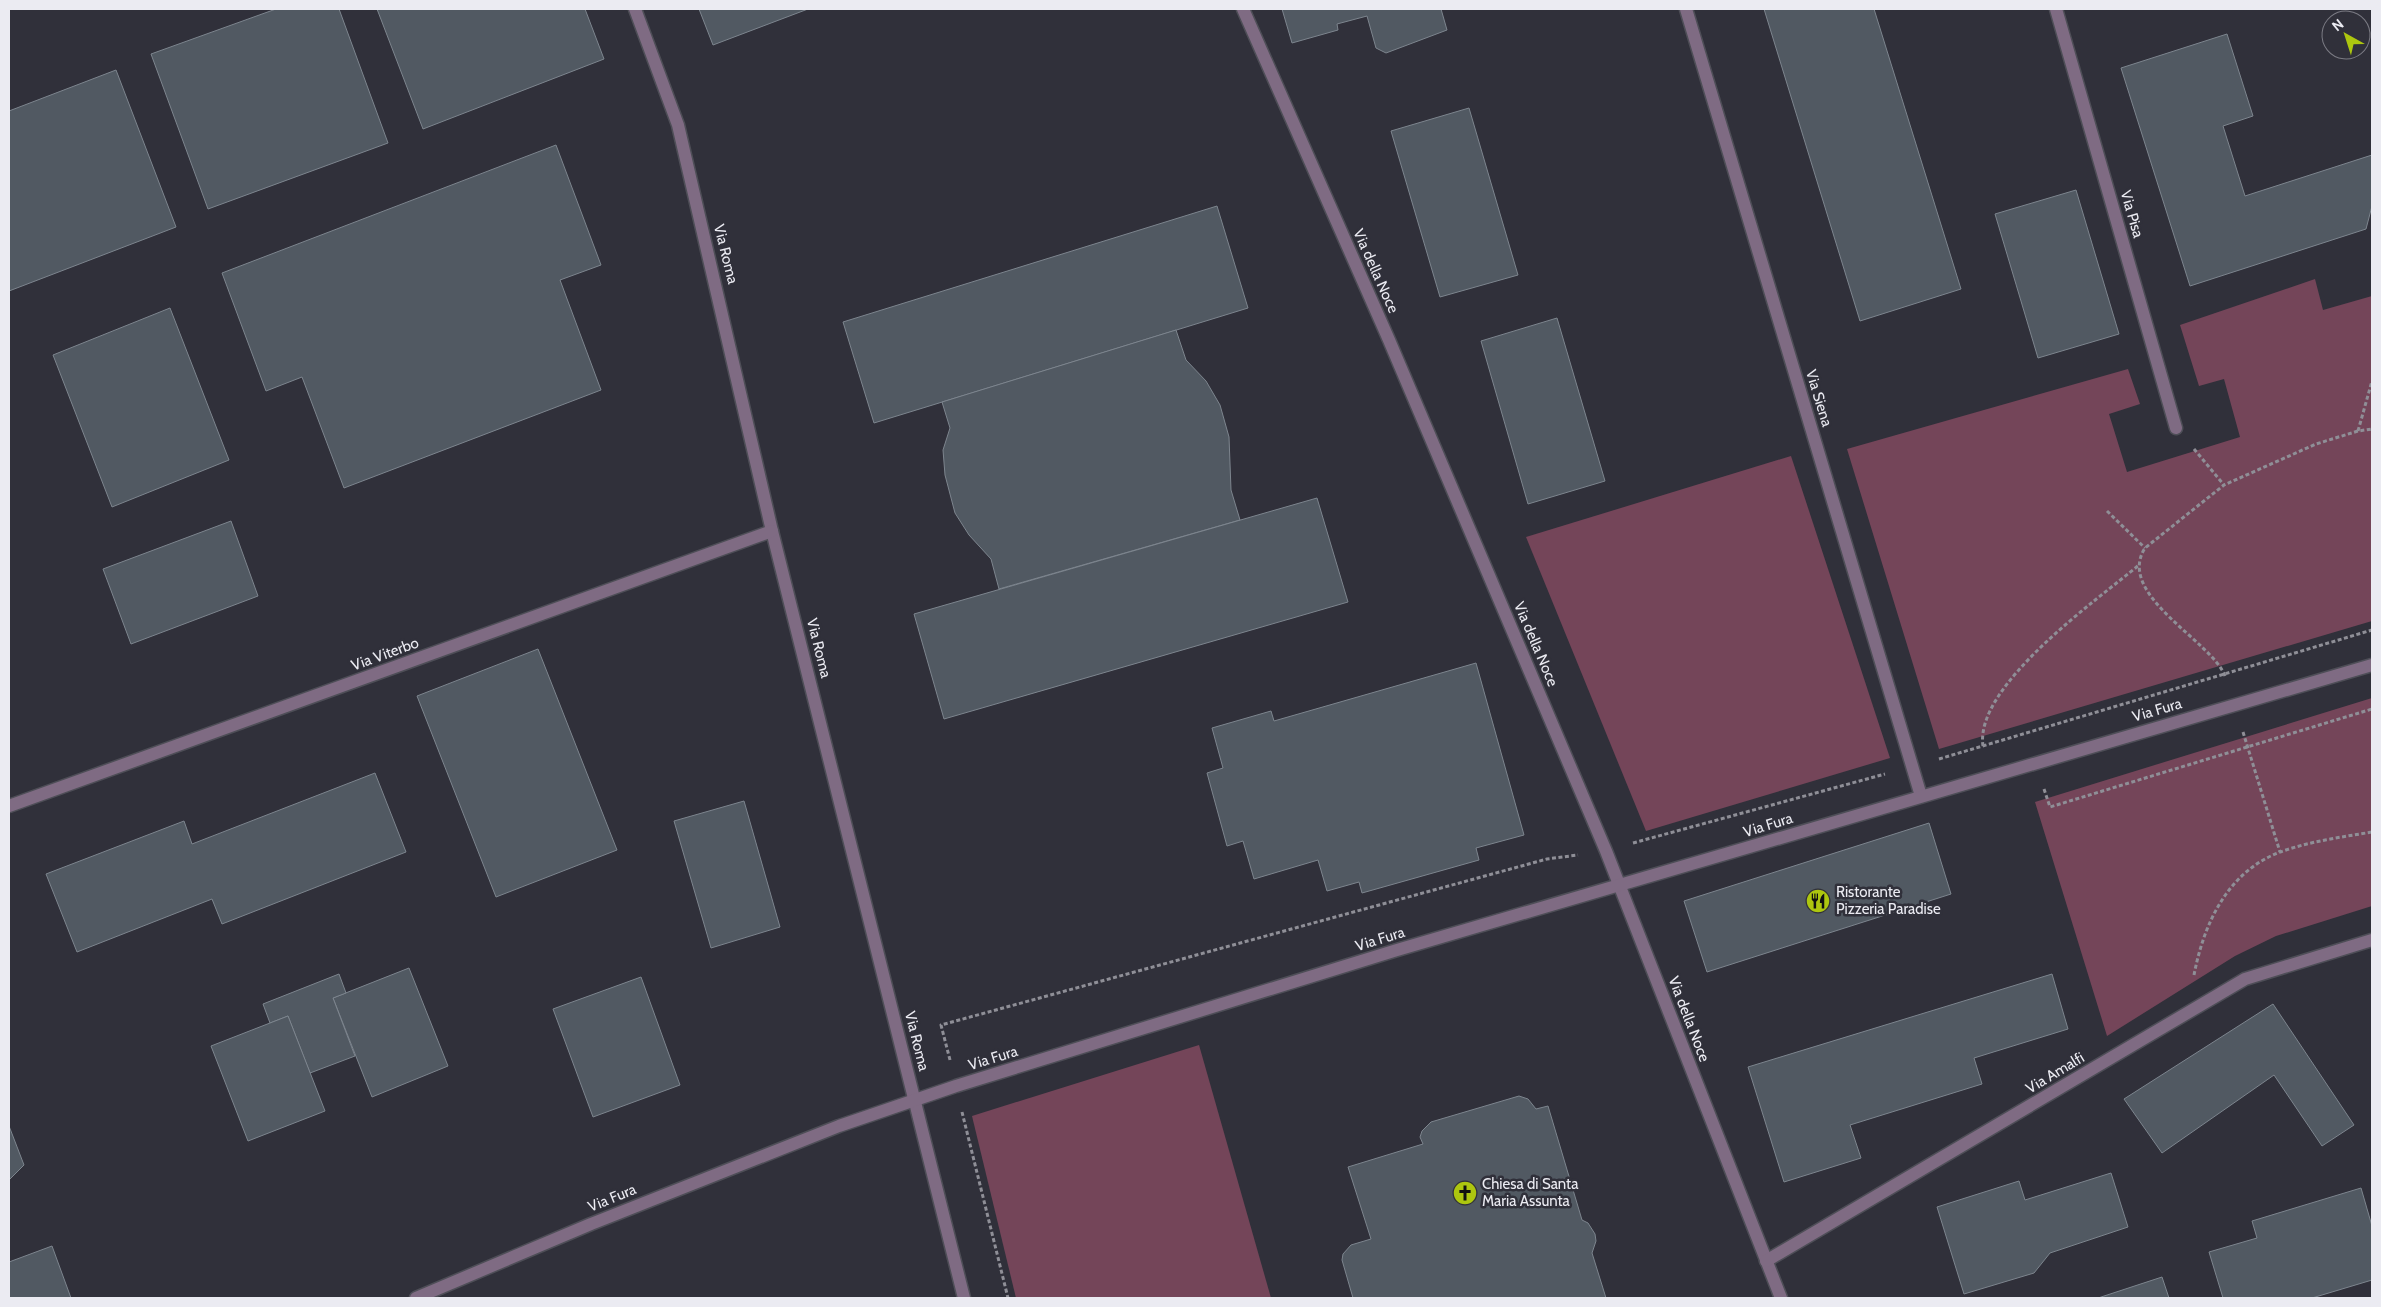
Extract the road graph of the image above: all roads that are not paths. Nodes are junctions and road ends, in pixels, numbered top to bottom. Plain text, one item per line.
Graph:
1 (635, 9) edge
2 (1243, 9) edge
3 (1686, 9) edge
4 (2056, 9) edge
5 (2176, 428) road end
6 (772, 531) junction
7 (2372, 665) edge
8 (1921, 796) junction
9 (9, 806) edge
10 (1620, 886) junction
11 (2372, 940) edge
12 (915, 1100) junction
13 (1766, 1261) junction
14 (416, 1298) edge
15 (964, 1298) edge
16 (1781, 1298) edge

1 - 6 street, Via Roma
2 - 10 street, Via della Noce
3 - 8 street, Via Siena
4 - 5 street, Via Pisa
6 - 9 street, Via Viterbo
6 - 12 street, Via Roma
7 - 8 street, Via Fura
8 - 10 street, Via Fura
10 - 12 street, Via Fura
10 - 13 street, Via della Noce
11 - 13 street, Via Amalfi
12 - 14 street, Via Fura
12 - 15 street, Via Roma
13 - 16 street, Via della Noce

